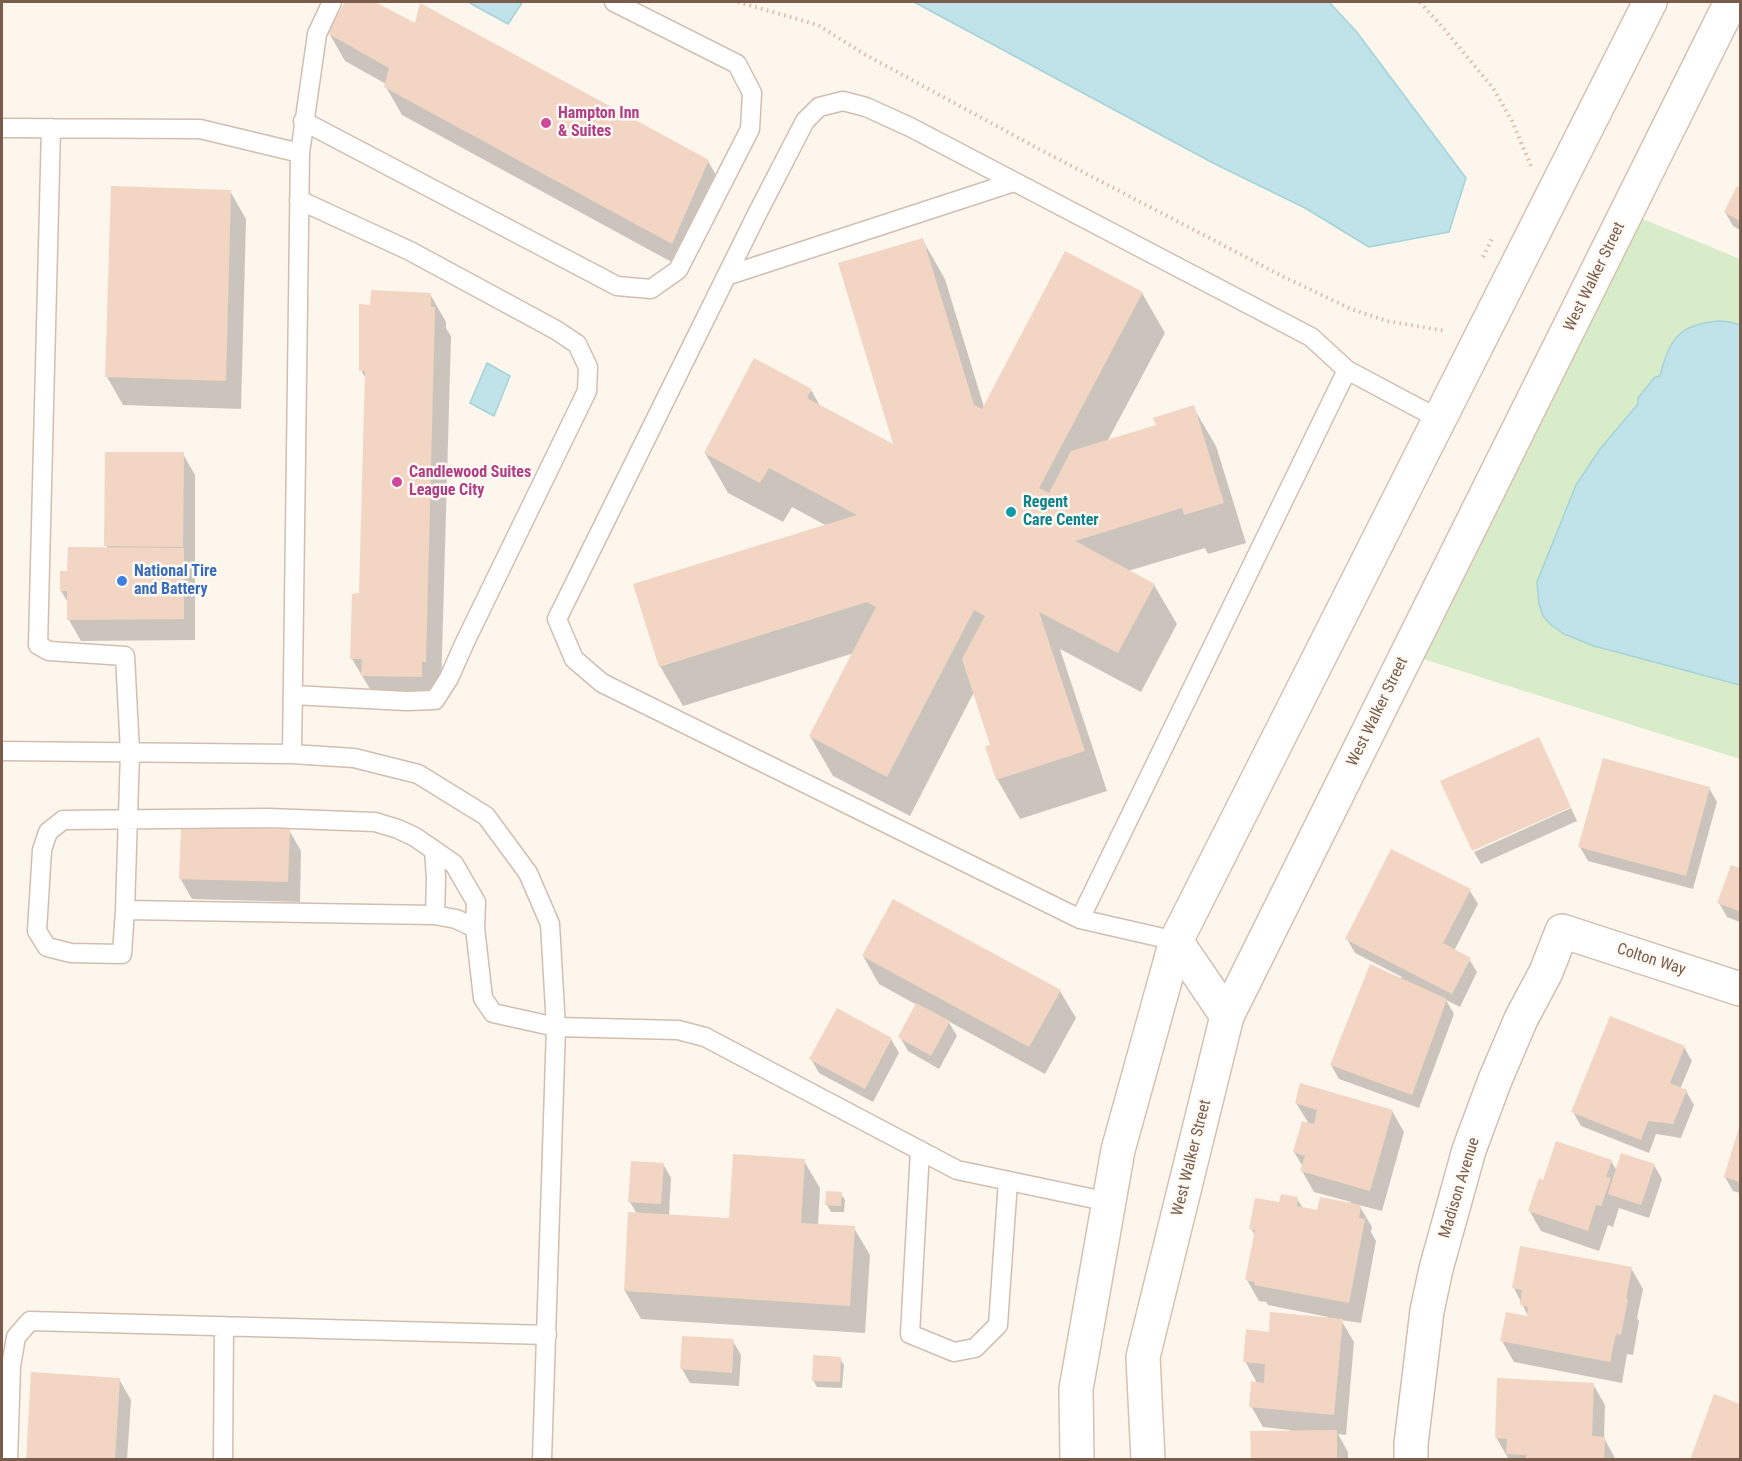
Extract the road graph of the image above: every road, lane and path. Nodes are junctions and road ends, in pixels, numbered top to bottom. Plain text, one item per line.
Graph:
1 (333, 2) edge
2 (614, 2) edge
3 (738, 2) edge
4 (1420, 2) edge
5 (1650, 2) edge
6 (1731, 2) edge
7 (303, 121) junction
8 (2, 128) edge
9 (51, 128) junction
10 (300, 153) junction
11 (1531, 166) dead end
12 (1014, 182) junction
13 (299, 200) junction
14 (726, 276) junction
15 (1446, 331) dead end
16 (1347, 370) junction
17 (1439, 419) junction
18 (293, 695) junction
19 (2, 751) edge
20 (130, 752) junction
21 (292, 754) junction
22 (127, 820) junction
23 (434, 850) junction
24 (125, 910) junction
25 (435, 915) junction
26 (1080, 919) junction
27 (475, 928) junction
28 (1562, 931) joint
29 (1176, 941) junction
30 (1740, 989) edge
31 (1227, 1016) junction
32 (556, 1027) junction
33 (921, 1150) junction
34 (1008, 1181) junction
35 (1109, 1202) junction
36 (224, 1326) junction
37 (547, 1335) junction
38 (8, 1460) edge
39 (223, 1460) edge
40 (542, 1460) edge
41 (1077, 1460) edge
42 (1148, 1460) edge
43 (1411, 1460) edge

1 - 7 lane
2 - 7 lane
3 - 15 path
4 - 11 path
5 - 17 street
6 - 31 street, West Walker Street
7 - 10 lane
8 - 9 lane
9 - 10 lane
9 - 20 lane
10 - 13 lane
12 - 14 lane
12 - 14 lane
12 - 16 lane
13 - 18 lane
13 - 18 lane
14 - 26 lane
16 - 17 lane
16 - 26 lane
17 - 29 street
18 - 21 lane
19 - 20 lane
20 - 21 lane
20 - 22 lane
21 - 32 lane
22 - 23 lane
22 - 24 lane
22 - 24 lane
23 - 25 lane
23 - 27 lane
24 - 25 lane
25 - 27 lane
26 - 29 lane
27 - 32 lane
28 - 30 street, Colton Way
28 - 43 street, Madison Avenue
29 - 31 street
29 - 35 street
31 - 42 street, West Walker Street
32 - 33 lane
32 - 37 lane
33 - 34 lane
33 - 34 lane
34 - 35 lane
35 - 41 street
36 - 37 lane
36 - 38 lane
36 - 39 lane
37 - 40 lane

